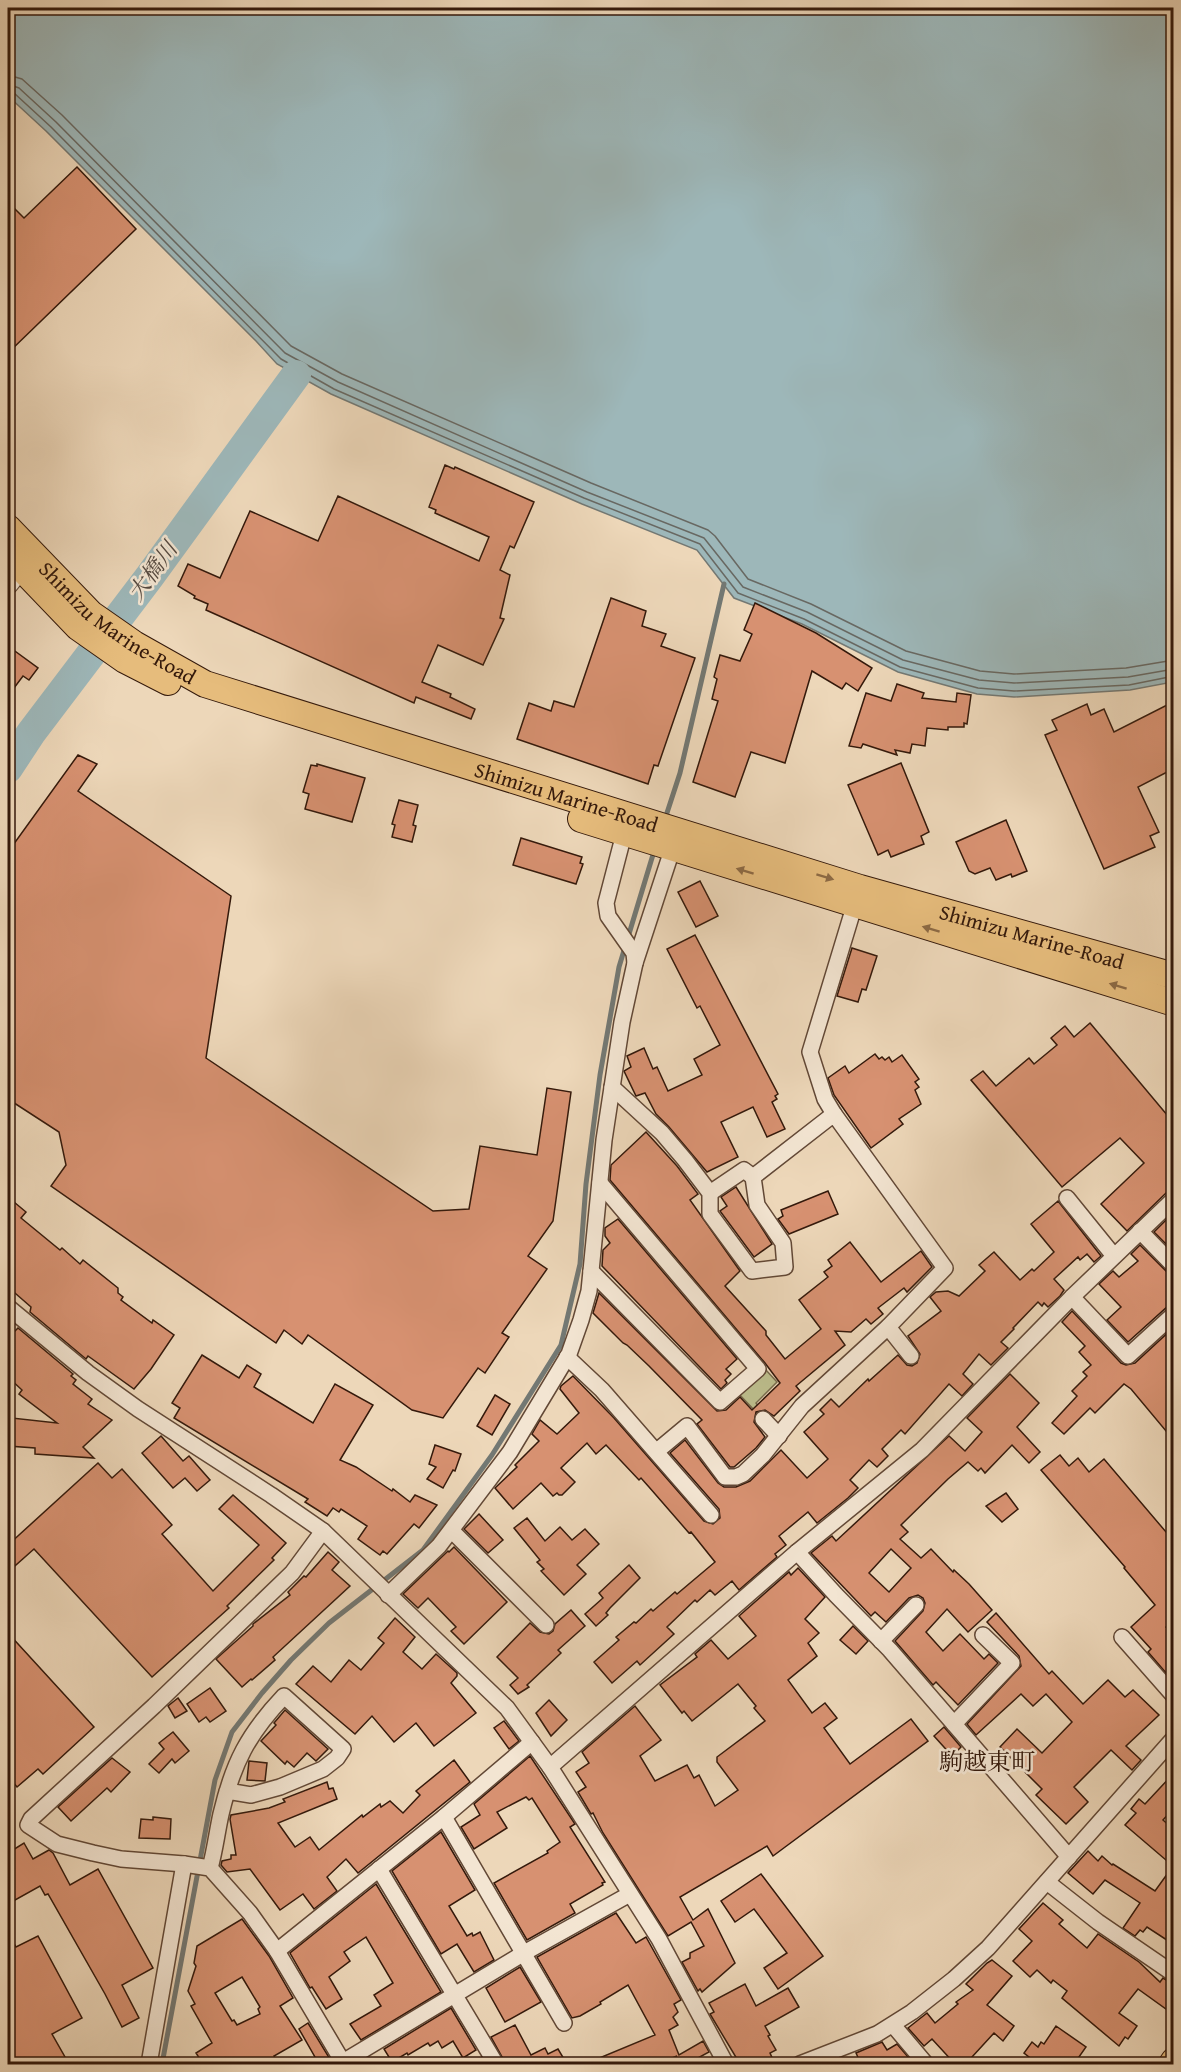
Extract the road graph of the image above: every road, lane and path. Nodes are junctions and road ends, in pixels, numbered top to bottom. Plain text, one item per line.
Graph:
1 (8, 528) edge
2 (17, 565) edge
3 (654, 833) junction
4 (857, 897) junction
5 (635, 958) junction
6 (1173, 976) edge
7 (1173, 1003) edge
8 (612, 1087) junction
9 (834, 1114) junction
10 (753, 1178) junction
11 (600, 1183) junction
12 (710, 1193) junction
13 (1067, 1198) dead end
14 (1173, 1198) edge
15 (1140, 1231) junction
16 (1114, 1256) junction
17 (1173, 1266) edge
18 (591, 1271) junction
19 (1072, 1296) junction
20 (8, 1307) edge
21 (1173, 1314) edge
22 (888, 1327) junction
23 (911, 1356) dead end
24 (567, 1357) junction
25 (763, 1419) dead end
26 (779, 1436) junction
27 (657, 1451) junction
28 (711, 1515) dead end
29 (452, 1530) junction
30 (323, 1531) junction
31 (797, 1552) junction
32 (385, 1592) junction
33 (916, 1605) dead end
34 (546, 1625) dead end
35 (983, 1635) dead end
36 (1122, 1637) dead end
37 (881, 1641) junction
38 (1173, 1696) edge
39 (954, 1724) junction
40 (1173, 1738) edge
41 (532, 1742) junction
42 (550, 1767) junction
43 (226, 1791) junction
44 (444, 1816) junction
45 (1069, 1857) junction
46 (184, 1864) junction
47 (210, 1869) junction
48 (379, 1869) junction
49 (1047, 1882) junction
50 (630, 1894) junction
51 (277, 1951) junction
52 (524, 1953) junction
53 (1173, 1974) edge
54 (456, 1994) junction
55 (564, 2023) dead end
56 (893, 2025) junction
57 (344, 2063) edge
58 (149, 2064) edge
59 (496, 2064) edge
60 (726, 2064) edge
61 (800, 2064) edge
62 (926, 2064) edge

1 - 2 highway, Shimizu Marine-Road
2 - 3 highway, Shimizu Marine-Road
3 - 4 highway, Shimizu Marine-Road
3 - 5 street
3 - 5 street
4 - 6 highway, Shimizu Marine-Road
7 -> 4 highway, Shimizu Marine-Road
4 - 9 street
5 - 8 street
8 - 11 street
8 - 12 street
9 - 10 street
9 - 22 street
10 - 12 street
10 - 12 street
11 - 18 street
11 - 18 street
13 - 16 street
14 - 15 street
15 - 16 street
15 - 17 street
16 - 19 street
18 - 24 street
19 - 21 street
19 - 31 street
20 - 30 street
22 - 23 street
22 - 26 street
24 - 27 street
24 - 29 street
25 - 26 street
26 - 27 street
27 - 28 street
29 - 32 street
29 - 34 street
30 - 32 street
30 - 46 street
31 - 37 street
31 - 42 street
32 - 41 street
33 - 37 street
35 - 39 street
36 - 38 street
37 - 39 street
39 - 45 street
40 - 45 street
41 - 42 street
41 - 44 street
42 - 50 street
43 - 43 street
43 - 47 street
44 - 48 street
44 - 52 street
45 - 49 street
46 - 47 street
46 - 58 street
47 - 51 street
48 - 51 street
48 - 54 street
49 - 53 street
49 - 56 street
50 - 52 street
50 - 60 street
51 - 57 street
52 - 54 street
52 - 55 street
54 - 57 street
54 - 59 street
56 - 61 street
56 - 62 street

